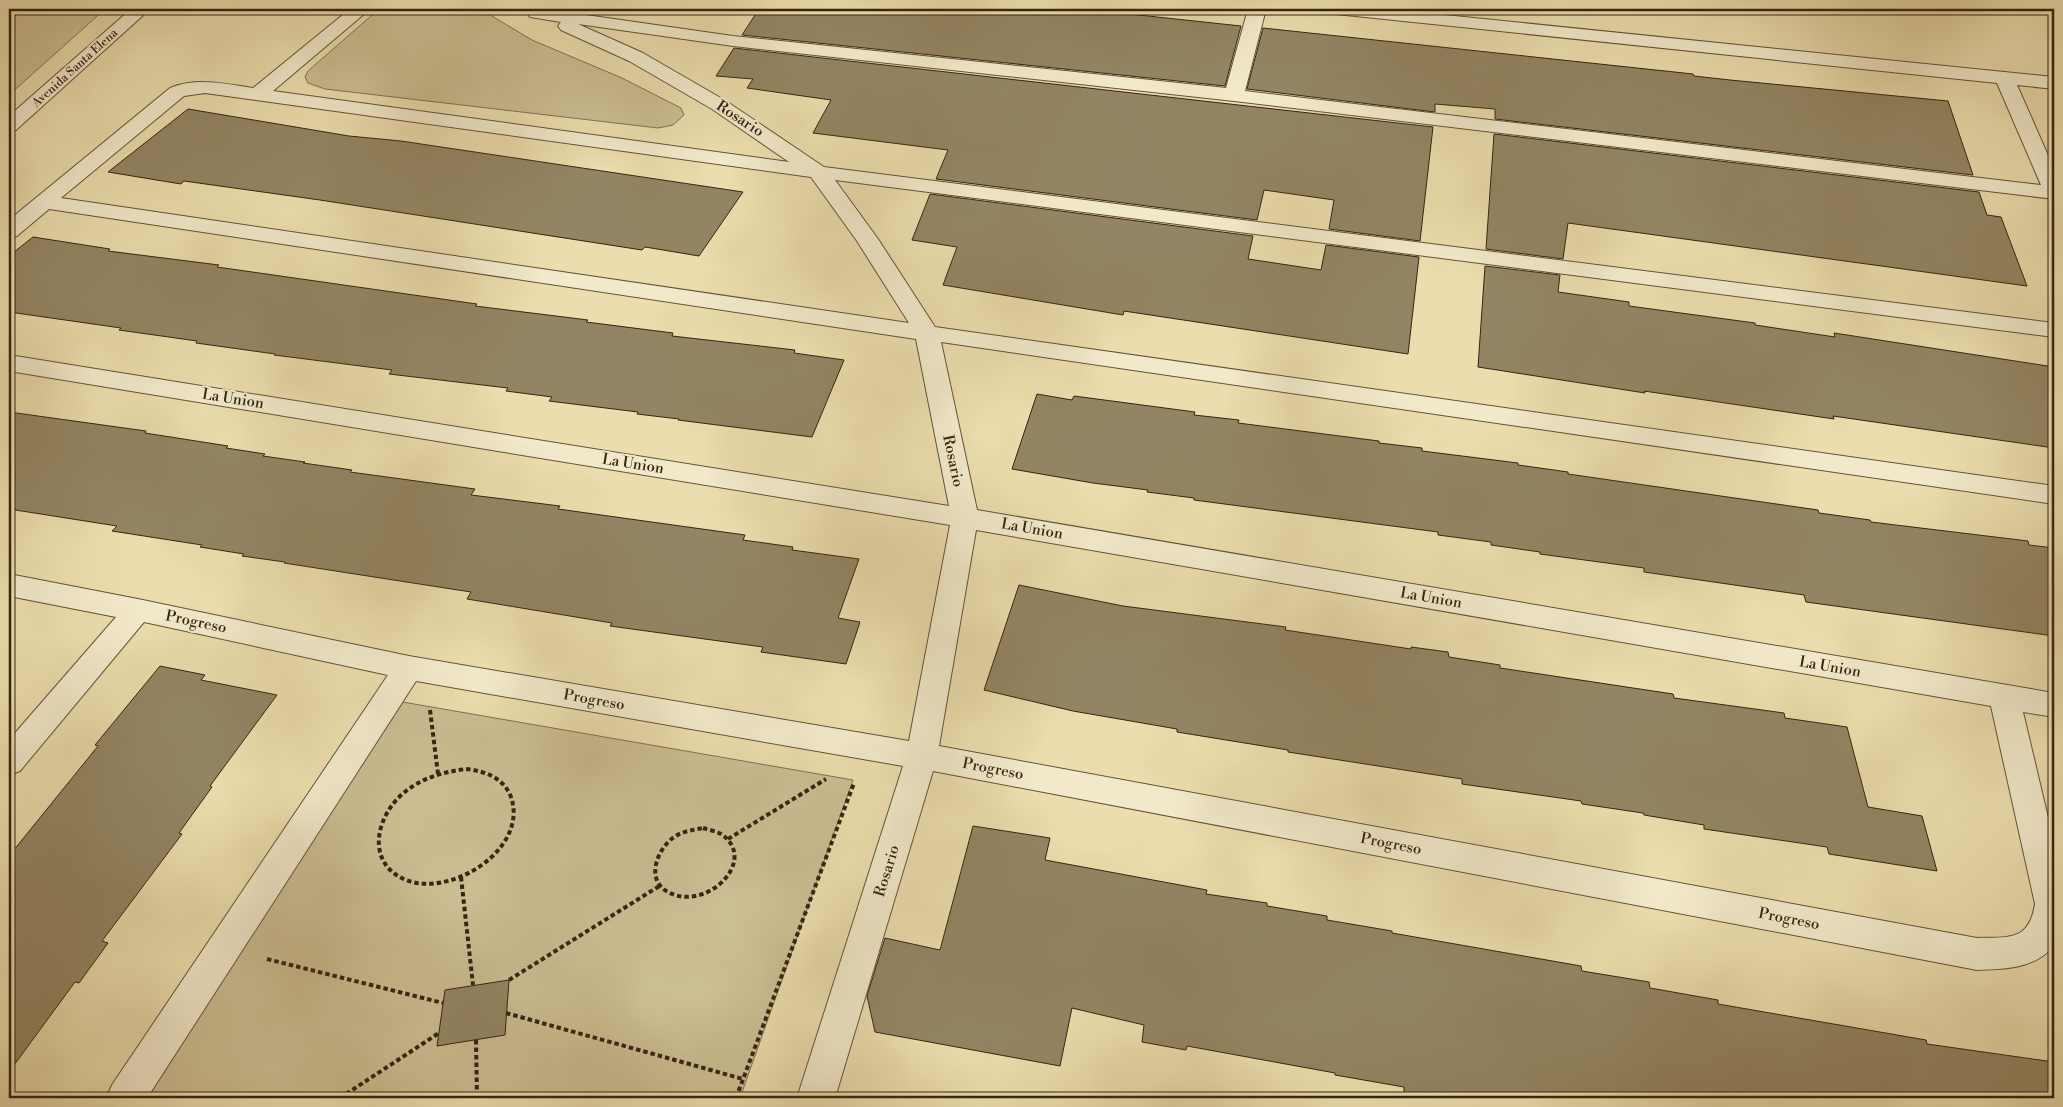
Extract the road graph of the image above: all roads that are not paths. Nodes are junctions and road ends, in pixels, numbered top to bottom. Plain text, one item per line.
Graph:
1 (141, 9) edge
2 (361, 9) edge
3 (1257, 9) edge
4 (1336, 9) edge
5 (533, 11) edge
6 (2004, 77) junction
7 (2054, 83) edge
8 (259, 93) junction
9 (1234, 95) junction
10 (9, 126) edge
11 (818, 172) junction
12 (2054, 193) edge
13 (44, 202) junction
14 (9, 231) edge
15 (2054, 330) edge
16 (927, 333) junction
17 (9, 363) edge
18 (2054, 495) edge
19 (965, 518) junction
20 (9, 585) edge
21 (138, 610) junction
22 (409, 668) junction
23 (2004, 697) junction
24 (2054, 705) edge
25 (922, 756) junction
26 (9, 762) edge
27 (823, 1097) edge
28 (125, 1098) edge

1 - 10 street, Avenida Santa Elena
2 - 8 street
3 - 9 street
4 - 6 street
5 - 9 street
5 - 11 street, Rosario
6 - 7 street
6 - 12 street
8 - 11 street
8 - 13 street
9 - 12 street
11 - 15 street
11 - 16 street, Rosario
13 - 14 street
13 - 16 street
16 - 18 street
16 - 19 street, Rosario
17 - 19 street, La Union
19 - 23 street, La Union
19 - 25 street, Rosario
20 - 21 street, Progreso
21 - 22 street, Progreso
21 - 26 street
22 - 25 street, Progreso
22 - 28 street
23 - 24 street, La Union
23 - 25 street, Progreso
25 - 27 street, Rosario

